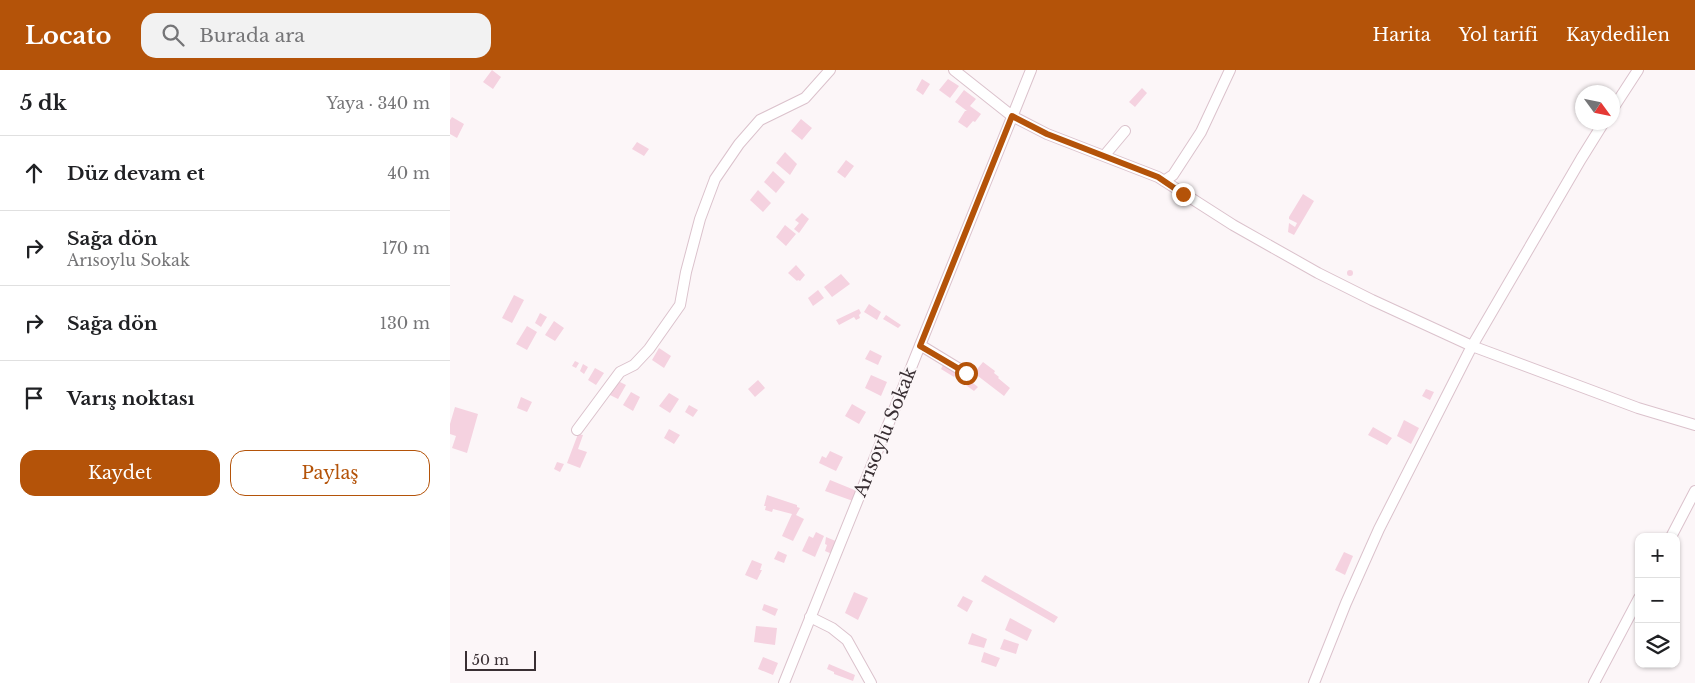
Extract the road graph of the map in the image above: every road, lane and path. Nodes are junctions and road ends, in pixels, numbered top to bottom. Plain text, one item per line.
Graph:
1 (830, 70) edge
2 (954, 70) edge
3 (1031, 70) edge
4 (1230, 70) edge
5 (1638, 70) edge
6 (1620, 98) edge
7 (1012, 116) junction
8 (1599, 130) edge
9 (1125, 131) dead end
10 (1104, 156) junction
11 (1164, 181) junction
12 (920, 346) junction
13 (1472, 346) junction
14 (966, 373) dead end
15 (1695, 425) edge
16 (577, 430) dead end
17 (1695, 491) edge
18 (1673, 533) edge
19 (1635, 606) edge
20 (810, 617) junction
21 (784, 683) edge
22 (871, 683) edge
23 (1314, 683) edge
24 (1594, 683) edge

1 - 16 street
2 - 7 street
3 - 7 street, Arısoylu Sokak
4 - 11 street
5 - 6 street
7 - 10 street
7 - 12 street, Arısoylu Sokak
8 - 13 street
9 - 10 street
10 - 11 street
11 - 13 street
12 - 14 street
12 - 20 street, Arısoylu Sokak
13 - 15 street
13 - 23 street
17 - 18 street
19 - 24 street
20 - 21 street, Arısoylu Sokak
20 - 22 street

